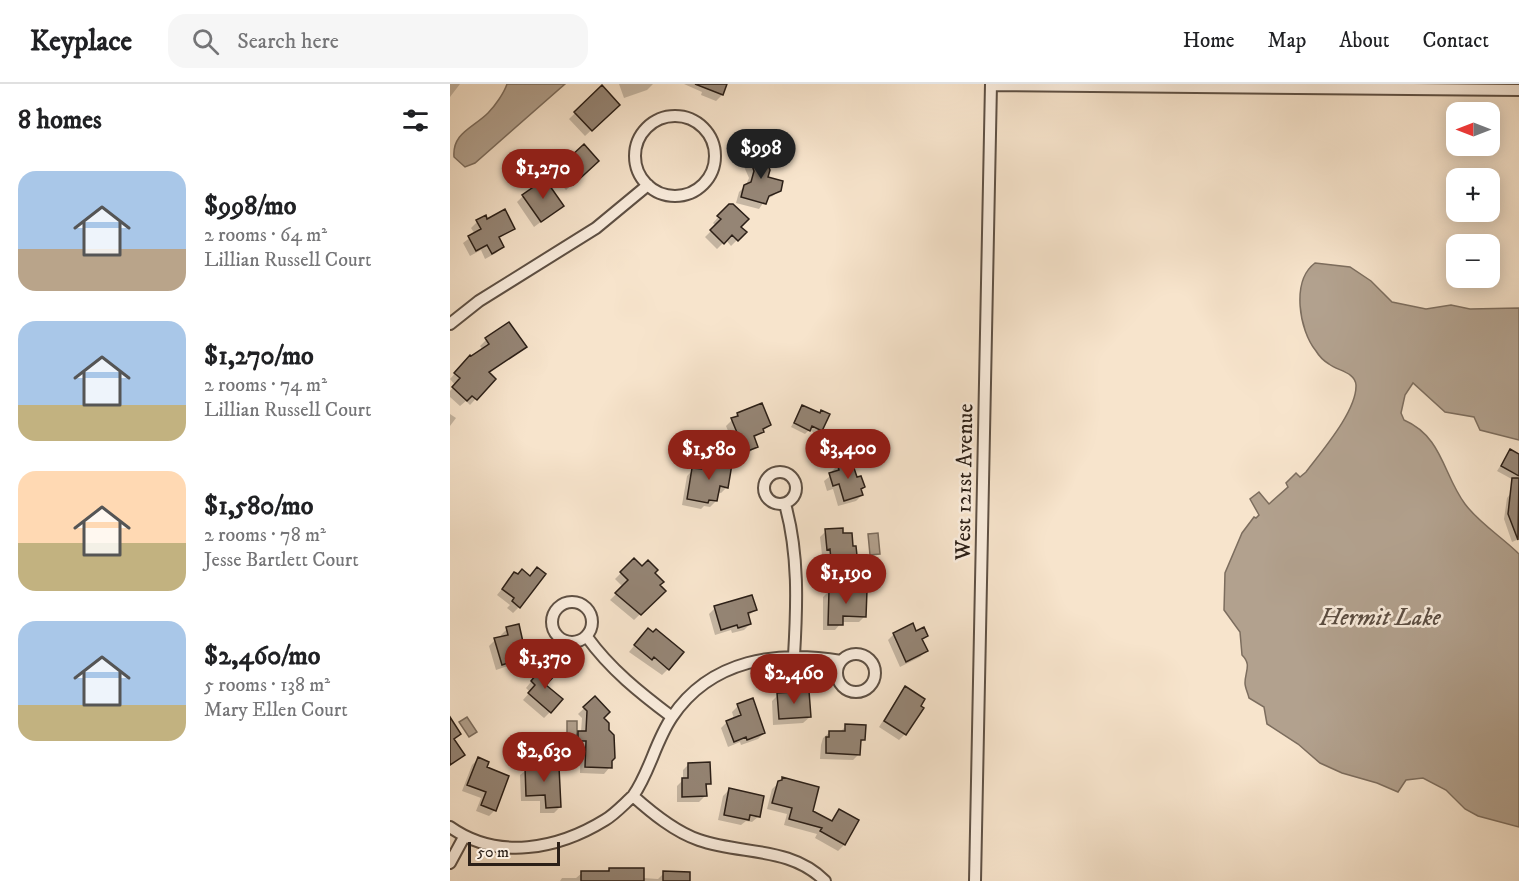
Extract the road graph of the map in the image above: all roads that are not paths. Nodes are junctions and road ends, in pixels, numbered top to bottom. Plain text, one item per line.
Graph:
1 (991, 84) edge
2 (1519, 90) edge
3 (648, 185) junction
4 (450, 324) edge
5 (785, 504) dead end
6 (586, 637) dead end
7 (794, 656) junction
8 (841, 661) dead end
9 (672, 717) junction
10 (633, 796) junction
11 (450, 827) edge
12 (464, 837) junction
13 (450, 863) edge
14 (825, 881) edge
15 (975, 881) edge

1 - 2 street
1 - 15 street, West 121st Avenue
3 - 3 street
3 - 4 street
5 - 7 street
6 - 9 street
7 - 8 street
7 - 9 street
9 - 10 street
10 - 12 street
10 - 14 street
11 - 12 street
12 - 13 street

